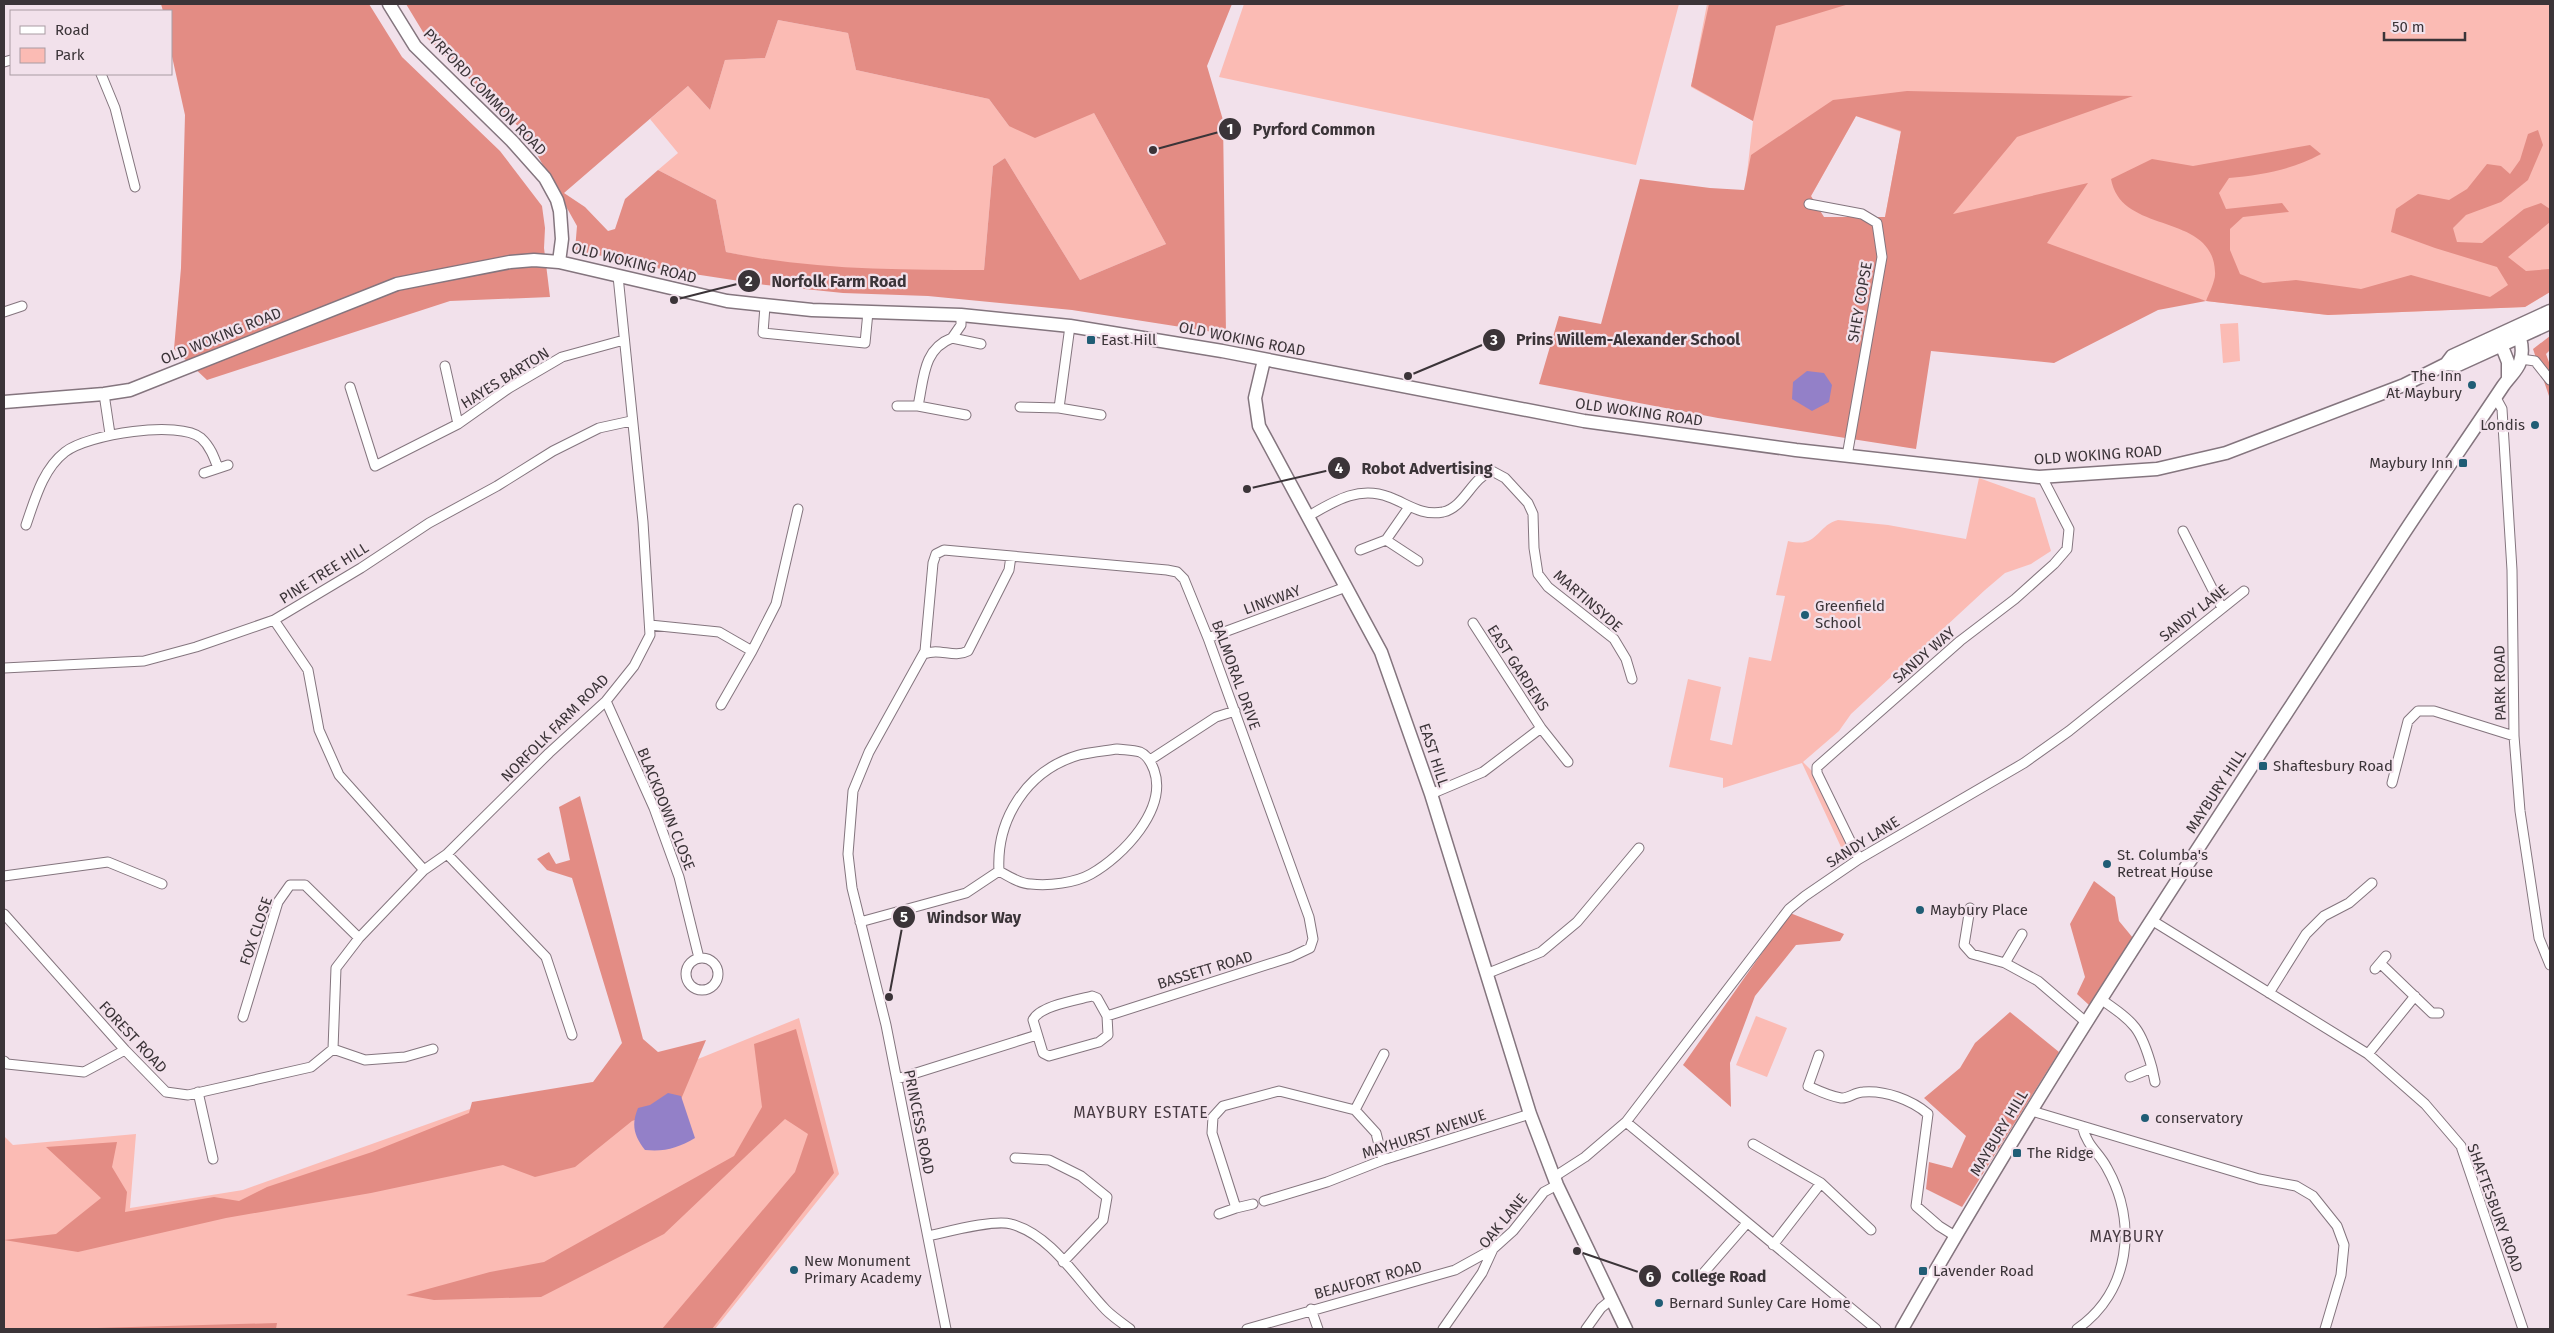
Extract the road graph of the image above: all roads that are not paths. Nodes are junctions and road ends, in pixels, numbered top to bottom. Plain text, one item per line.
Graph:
1 (389, 4) edge
2 (101, 75) edge
3 (135, 187) dead end
4 (1809, 204) dead end
5 (558, 262) junction
6 (618, 276) junction
7 (22, 306) dead end
8 (765, 306) junction
9 (5, 308) edge
10 (2550, 311) edge
11 (868, 312) junction
12 (961, 315) junction
13 (2550, 323) edge
14 (1070, 326) junction
15 (2518, 332) junction
16 (952, 338) junction
17 (624, 340) junction
18 (2500, 341) junction
19 (981, 344) dead end
20 (2521, 358) junction
21 (1264, 360) junction
22 (445, 366) dead end
23 (2508, 380) junction
24 (2550, 380) edge
25 (350, 387) dead end
26 (104, 394) junction
27 (2496, 398) junction
28 (4, 402) edge
29 (897, 406) dead end
30 (918, 406) junction
31 (1020, 407) dead end
32 (1059, 408) junction
33 (966, 415) dead end
34 (1101, 415) dead end
35 (631, 421) junction
36 (458, 424) junction
37 (110, 434) junction
38 (1846, 456) junction
39 (228, 465) dead end
40 (218, 468) junction
41 (204, 473) dead end
42 (2042, 477) junction
43 (1409, 507) junction
44 (798, 509) dead end
45 (1307, 517) junction
46 (26, 525) dead end
47 (2183, 531) dead end
48 (1386, 540) junction
49 (1360, 550) dead end
50 (1011, 556) junction
51 (1418, 561) dead end
52 (1346, 587) junction
53 (2244, 591) dead end
54 (2222, 608) junction
55 (274, 620) junction
56 (1473, 623) dead end
57 (650, 625) junction
58 (1208, 638) junction
59 (752, 651) junction
60 (924, 654) junction
61 (4, 668) edge
62 (1632, 678) dead end
63 (606, 701) junction
64 (721, 705) dead end
65 (1234, 711) junction
66 (1541, 728) junction
67 (2514, 736) junction
68 (1150, 760) junction
69 (1568, 762) dead end
70 (2392, 783) dead end
71 (1430, 794) junction
72 (1639, 848) dead end
73 (447, 854) junction
74 (1859, 859) junction
75 (424, 870) junction
76 (999, 871) junction
77 (4, 876) edge
78 (2372, 883) dead end
79 (162, 884) dead end
80 (1970, 908) dead end
81 (4, 914) edge
82 (2153, 921) junction
83 (860, 922) junction
84 (2022, 934) dead end
85 (359, 938) junction
86 (1310, 948) joint
87 (699, 958) dead end
88 (2005, 963) junction
89 (2381, 963) dead end
90 (2550, 964) edge
91 (1486, 974) junction
92 (2268, 994) junction
93 (2414, 996) junction
94 (2102, 1000) junction
95 (2439, 1013) dead end
96 (1107, 1016) junction
97 (243, 1017) dead end
98 (2087, 1023) junction
99 (572, 1035) dead end
100 (1037, 1035) junction
101 (333, 1049) junction
102 (433, 1049) dead end
103 (125, 1050) junction
104 (1384, 1054) dead end
105 (2368, 1054) junction
106 (1819, 1055) dead end
107 (4, 1061) edge
108 (2152, 1068) junction
109 (2130, 1077) dead end
110 (897, 1079) junction
111 (2155, 1082) dead end
112 (198, 1092) junction
113 (1355, 1110) junction
114 (2032, 1110) junction
115 (1530, 1114) junction
116 (1626, 1122) junction
117 (2082, 1126) junction
118 (1753, 1144) dead end
119 (1015, 1158) dead end
120 (214, 1159) dead end
121 (1384, 1160) junction
122 (1555, 1181) junction
123 (1821, 1183) junction
124 (1264, 1202) dead end
125 (1253, 1204) dead end
126 (1236, 1208) junction
127 (1219, 1214) dead end
128 (1747, 1223) junction
129 (1871, 1230) dead end
130 (928, 1236) junction
131 (1955, 1236) junction
132 (1773, 1245) junction
133 (1493, 1249) junction
134 (1063, 1262) junction
135 (1700, 1277) dead end
136 (1612, 1299) junction
137 (1311, 1310) junction
138 (946, 1329) edge
139 (1130, 1329) edge
140 (1247, 1329) edge
141 (1318, 1329) edge
142 (1442, 1329) edge
143 (1586, 1329) edge
144 (1626, 1329) edge
145 (1876, 1329) edge
146 (1902, 1329) edge
147 (2077, 1329) edge
148 (2325, 1329) edge
149 (2523, 1329) edge

1 - 5 main road, PYRFORD COMMON ROAD
2 - 3 street
4 - 38 street, SHEY COPSE
5 - 6 main road, OLD WOKING ROAD
5 - 26 main road, OLD WOKING ROAD
6 - 8 main road, OLD WOKING ROAD
6 - 17 street, NORFOLK FARM ROAD
7 - 9 street
8 - 11 main road, OLD WOKING ROAD
8 - 11 street
10 - 15 main road, OLD WOKING ROAD
11 - 12 main road, OLD WOKING ROAD
12 - 14 main road, OLD WOKING ROAD
12 - 16 street
13 - 15 main road, OLD WOKING ROAD
14 - 21 main road, OLD WOKING ROAD
14 - 32 street
15 - 18 main road, OLD WOKING ROAD
15 - 20 main road
16 - 19 street
16 - 30 street
17 - 35 street, NORFOLK FARM ROAD
17 - 36 street, HAYES BARTON
18 - 23 main road
18 - 42 main road, OLD WOKING ROAD
20 - 23 main road, MAYBURY HILL
20 - 24 street
21 - 38 main road, OLD WOKING ROAD
21 - 45 main road, EAST HILL
22 - 36 street, HAYES BARTON
23 - 27 main road, MAYBURY HILL
25 - 36 street, HAYES BARTON
26 - 28 main road, OLD WOKING ROAD
26 - 37 street
27 - 67 street, PARK ROAD
27 - 82 main road, MAYBURY HILL
29 - 30 street
30 - 33 street
31 - 32 street
32 - 34 street
35 - 55 street, PINE TREE HILL
35 - 57 street, NORFOLK FARM ROAD
37 - 40 street
37 - 46 street
38 - 42 main road, OLD WOKING ROAD
39 - 40 street
40 - 41 street
42 - 74 street, SANDY WAY
43 - 45 street, MARTINSYDE
43 - 48 street
43 - 62 street, MARTINSYDE
44 - 59 street
45 - 52 main road, EAST HILL
47 - 54 street
48 - 49 street
48 - 51 street
50 - 58 street, BALMORAL DRIVE
50 - 60 street
50 - 60 street, BALMORAL DRIVE
52 - 58 street, LINKWAY
52 - 71 main road, EAST HILL
53 - 54 street, SANDY LANE
54 - 74 street, SANDY LANE
55 - 61 street, PINE TREE HILL
55 - 75 street
56 - 66 street, EAST GARDENS
57 - 59 street
57 - 63 street, NORFOLK FARM ROAD
58 - 65 street, BALMORAL DRIVE
59 - 64 street
60 - 83 street, BALMORAL DRIVE
63 - 73 street, NORFOLK FARM ROAD
63 - 87 street, BLACKDOWN CLOSE
65 - 68 street
65 - 86 street, BALMORAL DRIVE
66 - 69 street, EAST GARDENS
66 - 71 street, EAST GARDENS
67 - 70 street
67 - 90 street, PARK ROAD
68 - 76 street
68 - 76 street
71 - 91 main road, EAST HILL
72 - 91 street
73 - 75 street, NORFOLK FARM ROAD
73 - 99 street
74 - 116 street, SANDY LANE
75 - 85 street, NORFOLK FARM ROAD
76 - 83 street
77 - 79 street
78 - 92 street
80 - 88 street
81 - 103 street, FOREST ROAD
82 - 92 street, SHAFTESBURY ROAD
82 - 94 main road, MAYBURY HILL
83 - 110 street, PRINCESS ROAD
84 - 88 street
85 - 97 street, FOX CLOSE
85 - 101 street, NORFOLK FARM ROAD
86 - 96 street, BASSETT ROAD
88 - 98 street
89 - 93 street
91 - 115 main road, EAST HILL
92 - 105 street, SHAFTESBURY ROAD
93 - 95 street
93 - 105 street
94 - 98 main road, MAYBURY HILL
94 - 108 street
96 - 100 street
96 - 100 street
98 - 114 main road, MAYBURY HILL
100 - 110 street
101 - 102 street
101 - 112 street, FOREST ROAD
103 - 107 street
103 - 112 street, FOREST ROAD
104 - 113 street
105 - 149 street, SHAFTESBURY ROAD
106 - 131 street
108 - 109 street
108 - 111 street
110 - 130 street, PRINCESS ROAD
112 - 120 street
113 - 121 street
113 - 126 street
114 - 117 street
114 - 131 main road, MAYBURY HILL
115 - 121 street, MAYHURST AVENUE
115 - 122 main road, EAST HILL
116 - 122 street, SANDY LANE
116 - 128 street
117 - 147 street
117 - 148 street
118 - 123 street
119 - 134 street
121 - 124 street, MAYHURST AVENUE
122 - 133 street, OAK LANE
122 - 136 main road, EAST HILL
123 - 129 street
123 - 132 street
125 - 126 street
126 - 127 street
128 - 132 street
128 - 135 street
130 - 134 street
130 - 138 street, PRINCESS ROAD
131 - 146 main road, MAYBURY HILL
132 - 145 street
133 - 137 street, BEAUFORT ROAD
133 - 142 street, OAK LANE
134 - 139 street
136 - 143 street
136 - 144 main road, EAST HILL
137 - 140 street, BEAUFORT ROAD
137 - 141 street

